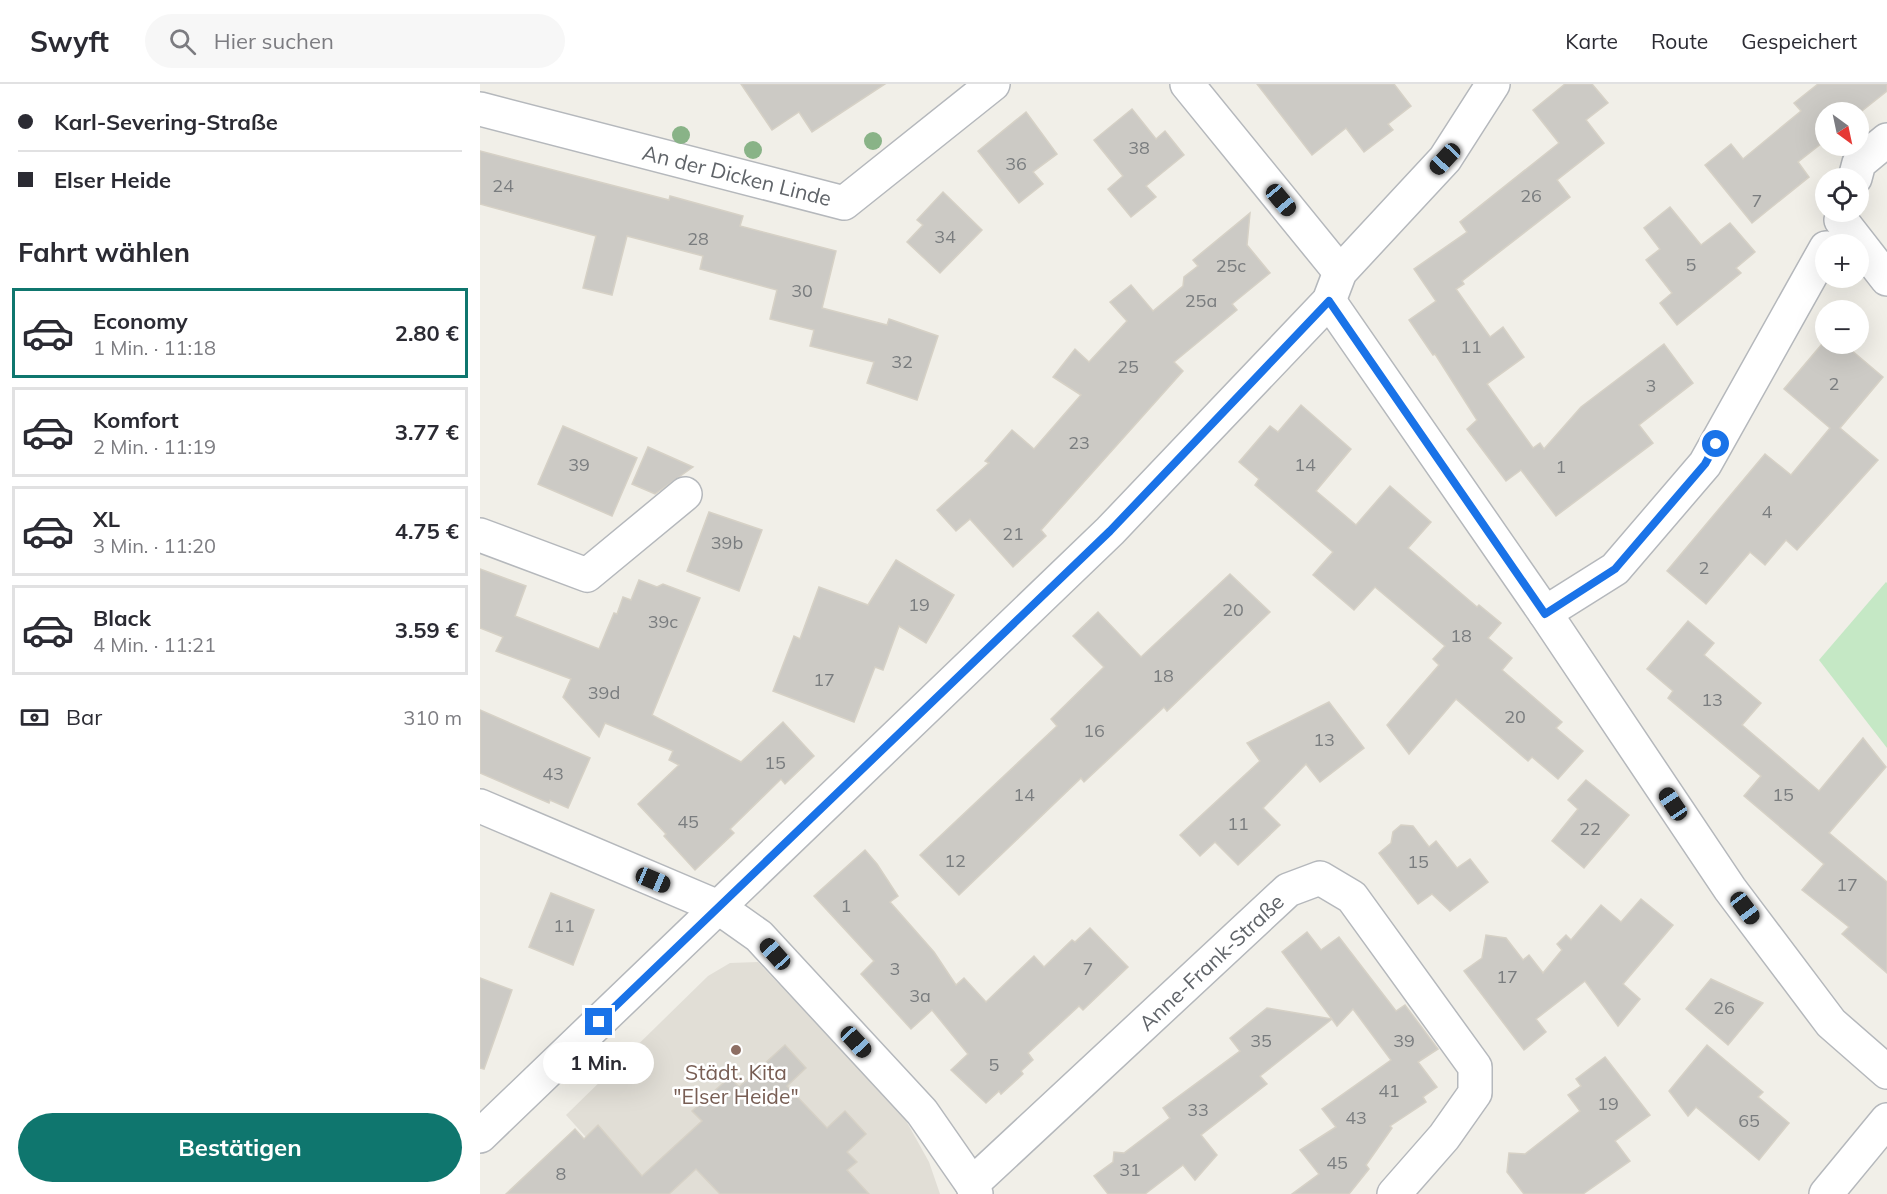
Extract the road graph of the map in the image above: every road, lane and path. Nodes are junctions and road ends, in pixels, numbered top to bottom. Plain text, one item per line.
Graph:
1 (993, 84) edge
2 (1187, 84) edge
3 (1493, 84) edge
4 (480, 109) edge
5 (1887, 140) edge
6 (1857, 168) edge
7 (1835, 231) edge
8 (1887, 279) edge
9 (1335, 286) junction
10 (685, 494) dead end
11 (480, 535) edge
12 (1545, 614) junction
13 (480, 806) edge
14 (718, 907) junction
15 (1887, 1072) edge
16 (1887, 1120) edge
17 (480, 1136) edge
18 (974, 1189) edge
19 (1394, 1194) edge
20 (1826, 1194) edge

1 - 4 street, An der Dicken Linde
2 - 9 street
3 - 9 street
5 - 6 street
7 - 8 street
7 - 12 street
9 - 12 street
9 - 14 street
10 - 11 street
12 - 15 street
13 - 14 street, Anne-Frank-Straße
14 - 17 street
14 - 18 street, Anne-Frank-Straße
16 - 20 street
18 - 19 street, Anne-Frank-Straße

